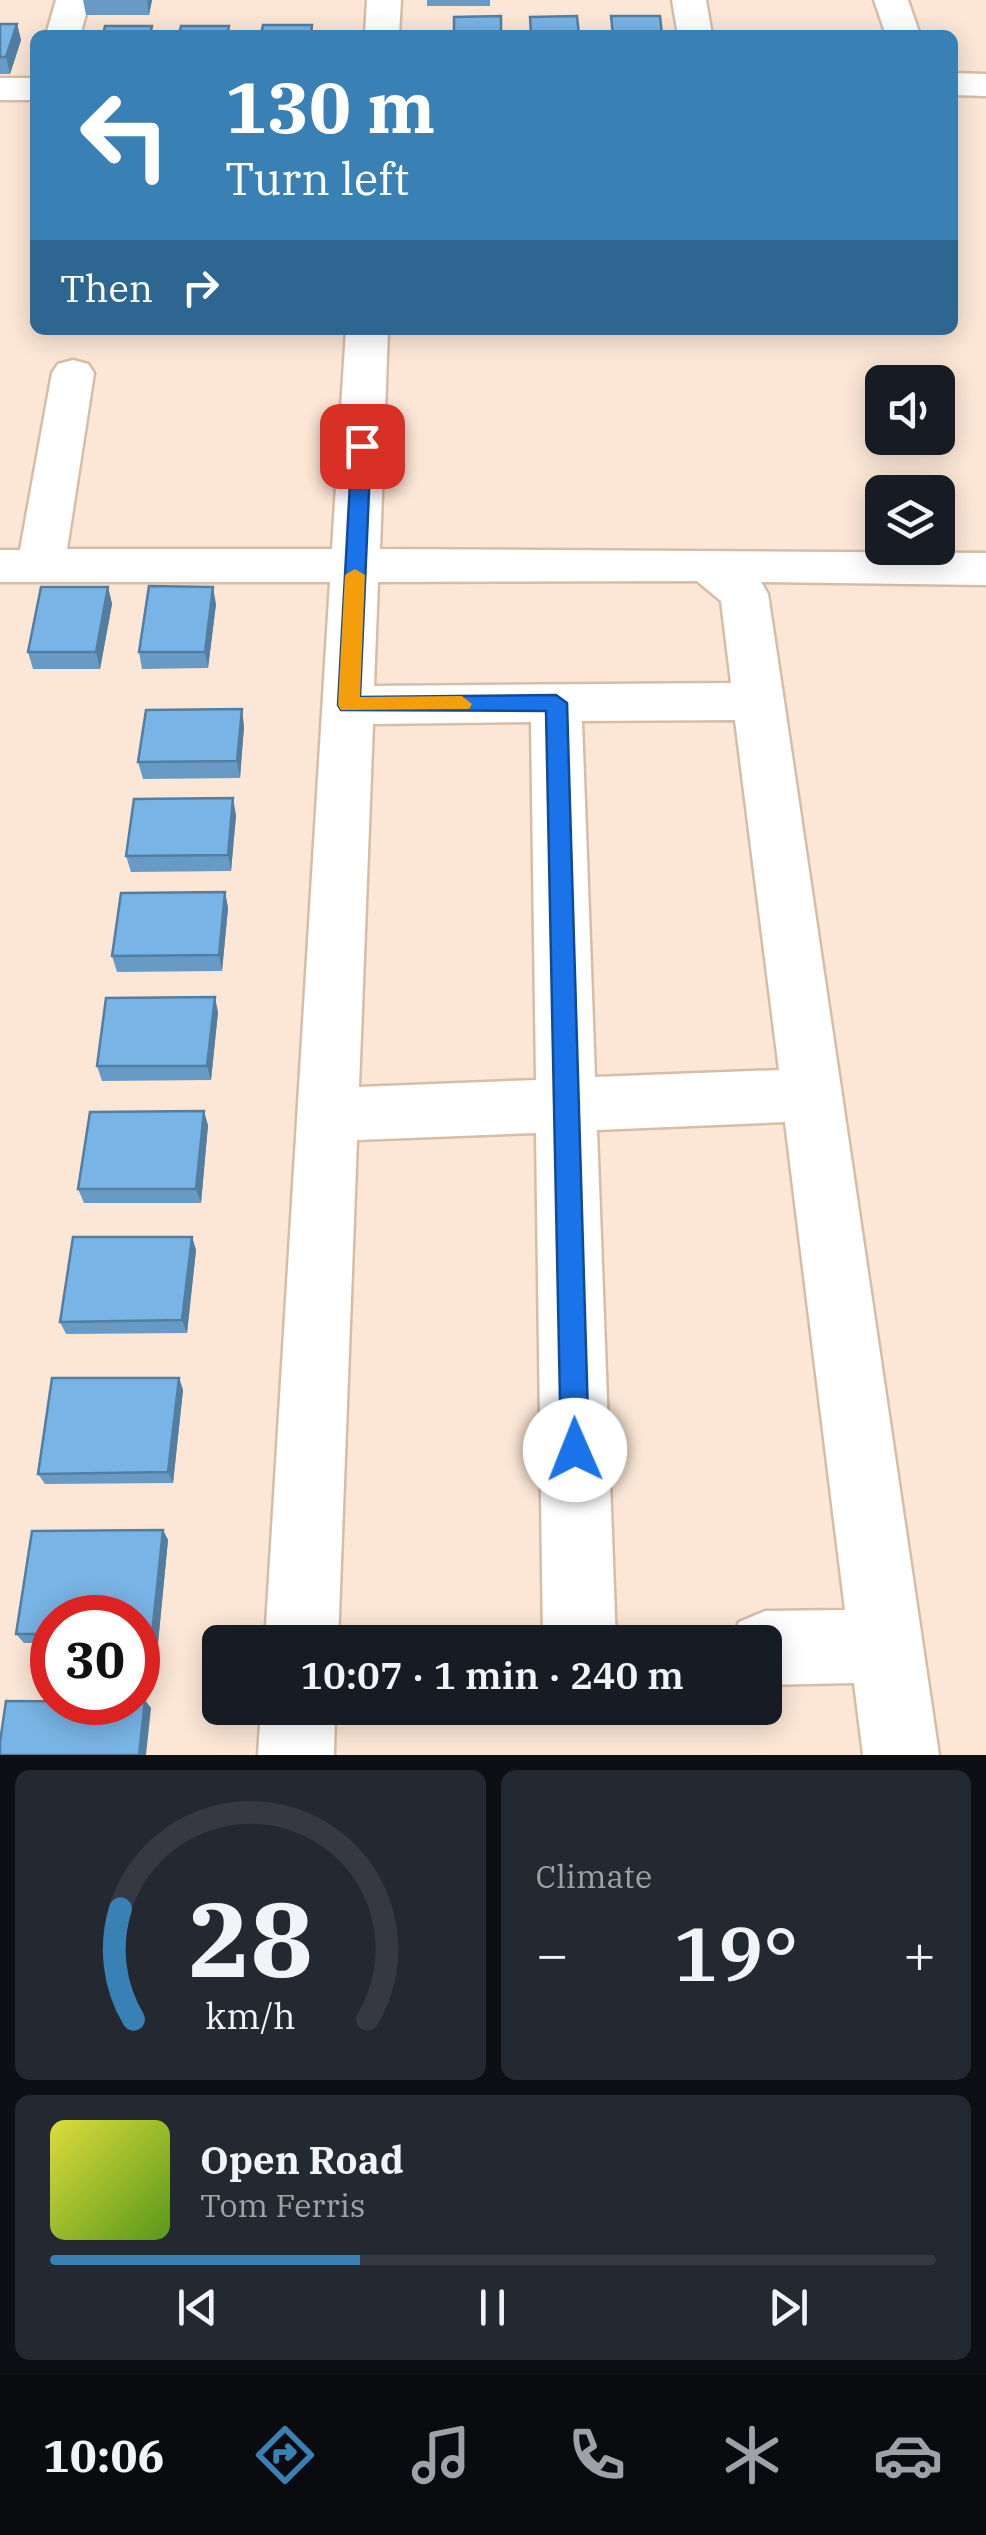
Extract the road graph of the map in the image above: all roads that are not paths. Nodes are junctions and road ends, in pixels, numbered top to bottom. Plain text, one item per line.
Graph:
1 (73, 0) edge
2 (384, 0) edge
3 (690, 0) edge
4 (891, 0) edge
5 (64, 30) edge
6 (382, 30) edge
7 (694, 30) edge
8 (901, 30) edge
9 (958, 84) edge
10 (986, 85) edge
11 (30, 89) edge
12 (0, 90) edge
13 (368, 335) edge
14 (73, 373) dead end
15 (356, 563) junction
16 (708, 564) junction
17 (21, 566) edge
18 (986, 569) edge
19 (759, 701) junction
20 (556, 703) junction
21 (349, 705) junction
22 (813, 1094) junction
23 (566, 1105) junction
24 (328, 1115) junction
25 (302, 1625) edge
26 (580, 1625) edge
27 (888, 1646) junction
28 (782, 1648) edge
29 (297, 1725) edge
30 (296, 1755) edge
31 (901, 1755) edge

1 - 5 street
2 - 6 street
3 - 7 street
4 - 8 street
9 - 10 street
11 - 12 street
13 - 15 street
14 - 17 street
15 - 16 street
15 - 17 street
15 - 21 street
16 - 18 street
16 - 19 street
19 - 20 street
19 - 22 street
20 - 21 street
20 - 23 street
21 - 24 street
22 - 23 street
22 - 27 street
23 - 24 street
23 - 26 street
24 - 25 street
27 - 28 street
27 - 31 street
29 - 30 street

